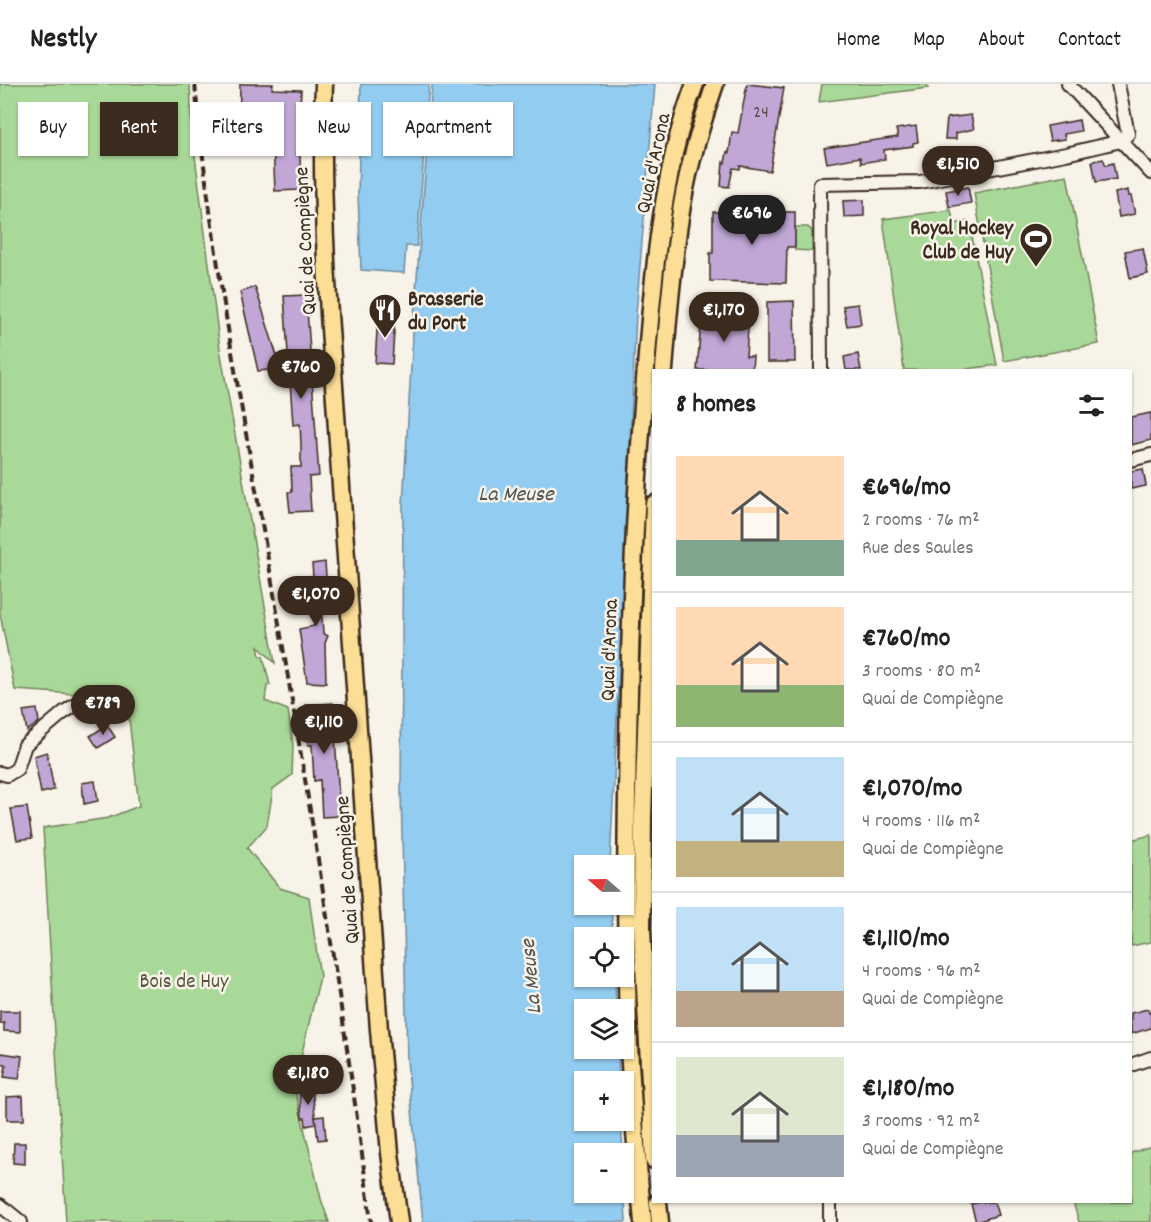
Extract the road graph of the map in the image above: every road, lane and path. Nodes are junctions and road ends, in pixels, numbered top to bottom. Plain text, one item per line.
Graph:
1 (324, 84) edge
2 (695, 84) edge
3 (716, 84) edge
4 (1068, 84) edge
5 (1118, 84) edge
6 (1120, 141) junction
7 (1151, 173) edge
8 (664, 369) edge
9 (821, 369) edge
10 (1151, 455) edge
11 (1132, 460) edge
12 (652, 513) edge
13 (647, 534) edge
14 (91, 709) dead end
15 (0, 773) edge
16 (641, 818) edge
17 (1151, 1058) edge
18 (1132, 1065) edge
19 (652, 1122) edge
20 (658, 1203) edge
21 (830, 1203) edge
22 (0, 1205) edge
23 (21, 1222) edge
24 (399, 1222) edge
25 (643, 1222) edge
26 (660, 1222) edge
27 (830, 1222) edge

1 - 24 main road, Quai de Compiègne
2 - 13 main road, Quai d'Arona
3 - 8 main road, Quai d'Arona
4 - 6 street
5 - 6 street
6 - 7 street
6 - 9 street
10 - 11 street
12 - 13 main road, Quai d'Arona
13 - 16 main road, Quai d'Arona
14 - 15 street
16 - 19 main road, Quai d'Arona
16 - 25 main road, Quai d'Arona
17 - 18 street
20 - 26 main road
21 - 27 street
22 - 23 street

